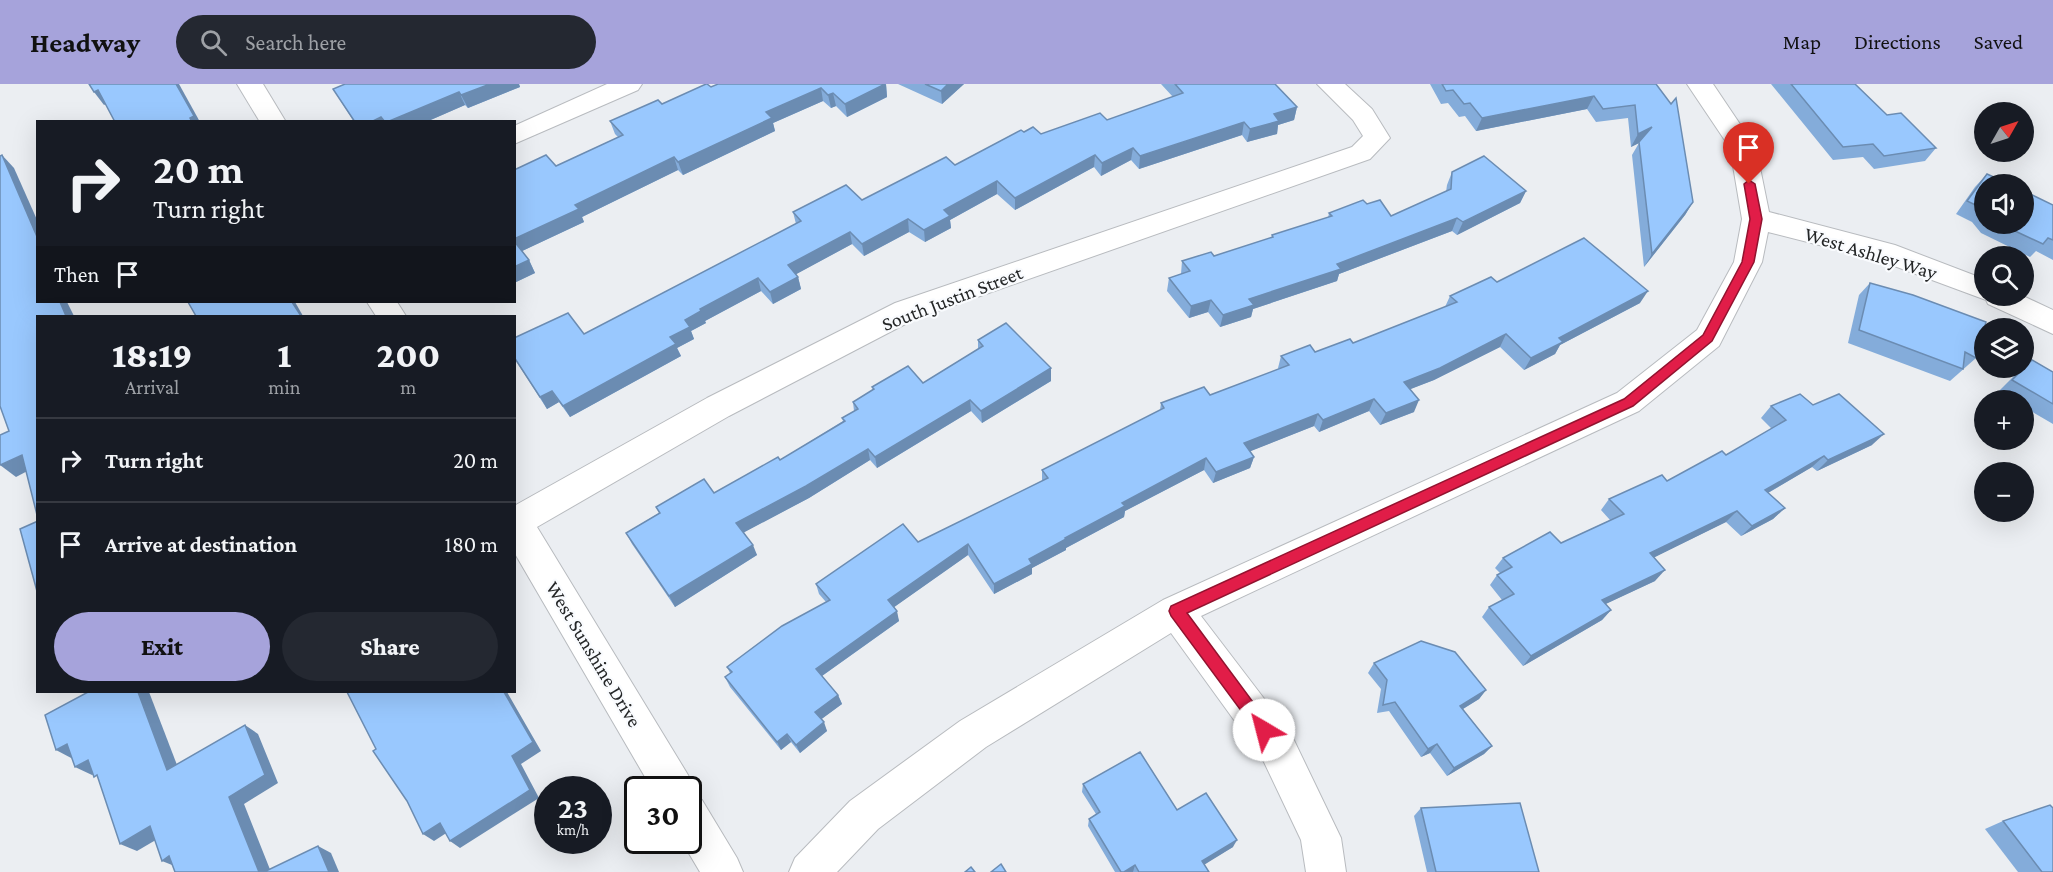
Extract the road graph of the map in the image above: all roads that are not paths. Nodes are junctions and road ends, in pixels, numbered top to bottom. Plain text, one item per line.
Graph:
1 (250, 84) edge
2 (629, 84) edge
3 (1330, 84) edge
4 (1701, 84) edge
5 (272, 120) edge
6 (516, 135) edge
7 (1756, 219) junction
8 (1974, 286) edge
9 (2018, 306) edge
10 (2053, 323) edge
11 (516, 520) edge
12 (516, 523) edge
13 (1176, 611) junction
14 (666, 776) edge
15 (702, 837) edge
16 (723, 872) edge
17 (809, 872) edge
18 (1326, 872) edge

1 - 5 street
2 - 6 street
3 - 11 street, South Justin Street
4 - 7 street
7 - 8 street, West Ashley Way
7 - 13 street
9 - 10 street
12 - 14 street, West Sunshine Drive
13 - 17 street
13 - 18 street
15 - 16 street

